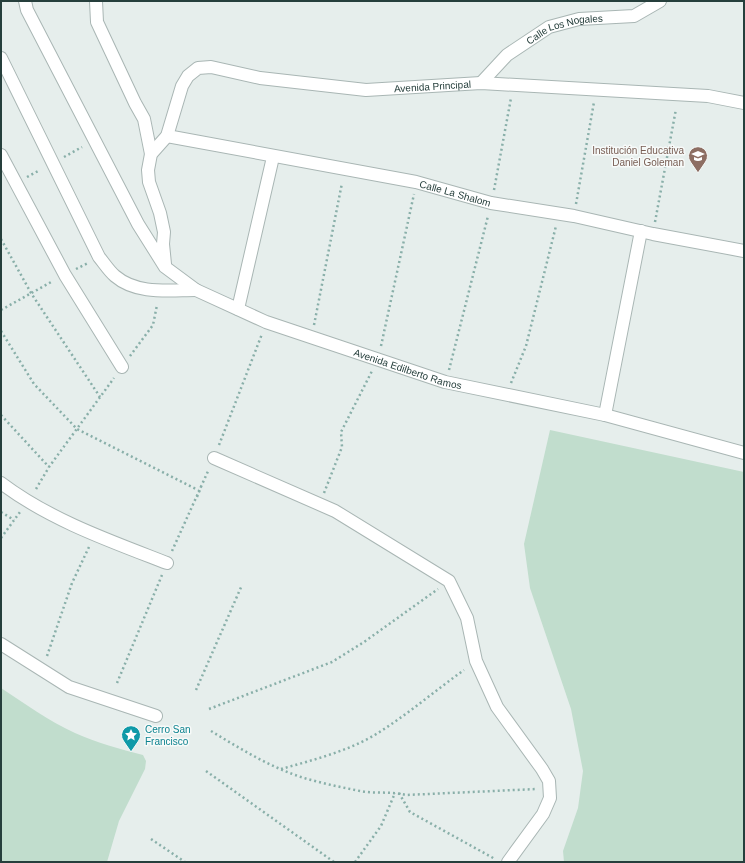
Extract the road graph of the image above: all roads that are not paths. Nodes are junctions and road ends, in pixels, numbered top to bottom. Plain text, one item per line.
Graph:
1 (25, 1) edge
2 (96, 1) edge
3 (660, 1) edge
4 (1, 58) edge
5 (481, 83) junction
6 (744, 102) edge
7 (167, 136) junction
8 (152, 154) junction
9 (1, 155) edge
10 (273, 157) junction
11 (647, 232) junction
12 (744, 251) edge
13 (165, 267) junction
14 (196, 290) junction
15 (238, 309) junction
16 (122, 367) road end
17 (605, 415) junction
18 (744, 453) edge
19 (214, 458) road end
20 (1, 483) edge
21 (167, 563) road end
22 (1, 644) edge
23 (156, 716) dead end
24 (508, 862) edge

1 - 13 street, Avenida Edilberto Ramos
2 - 8 street
3 - 5 street, Calle Los Nogales
4 - 14 street
5 - 6 street, Avenida Principal
5 - 7 street, Avenida Principal
7 - 8 street
7 - 10 street, Calle La Shalom
8 - 13 street
9 - 16 street
10 - 11 street, Calle La Shalom
10 - 15 street
11 - 12 street, Calle La Shalom
11 - 17 street
13 - 14 street, Avenida Edilberto Ramos
14 - 15 street, Avenida Edilberto Ramos
15 - 17 street, Avenida Edilberto Ramos
17 - 18 street, Avenida Edilberto Ramos
19 - 24 street
20 - 21 street
22 - 23 street

